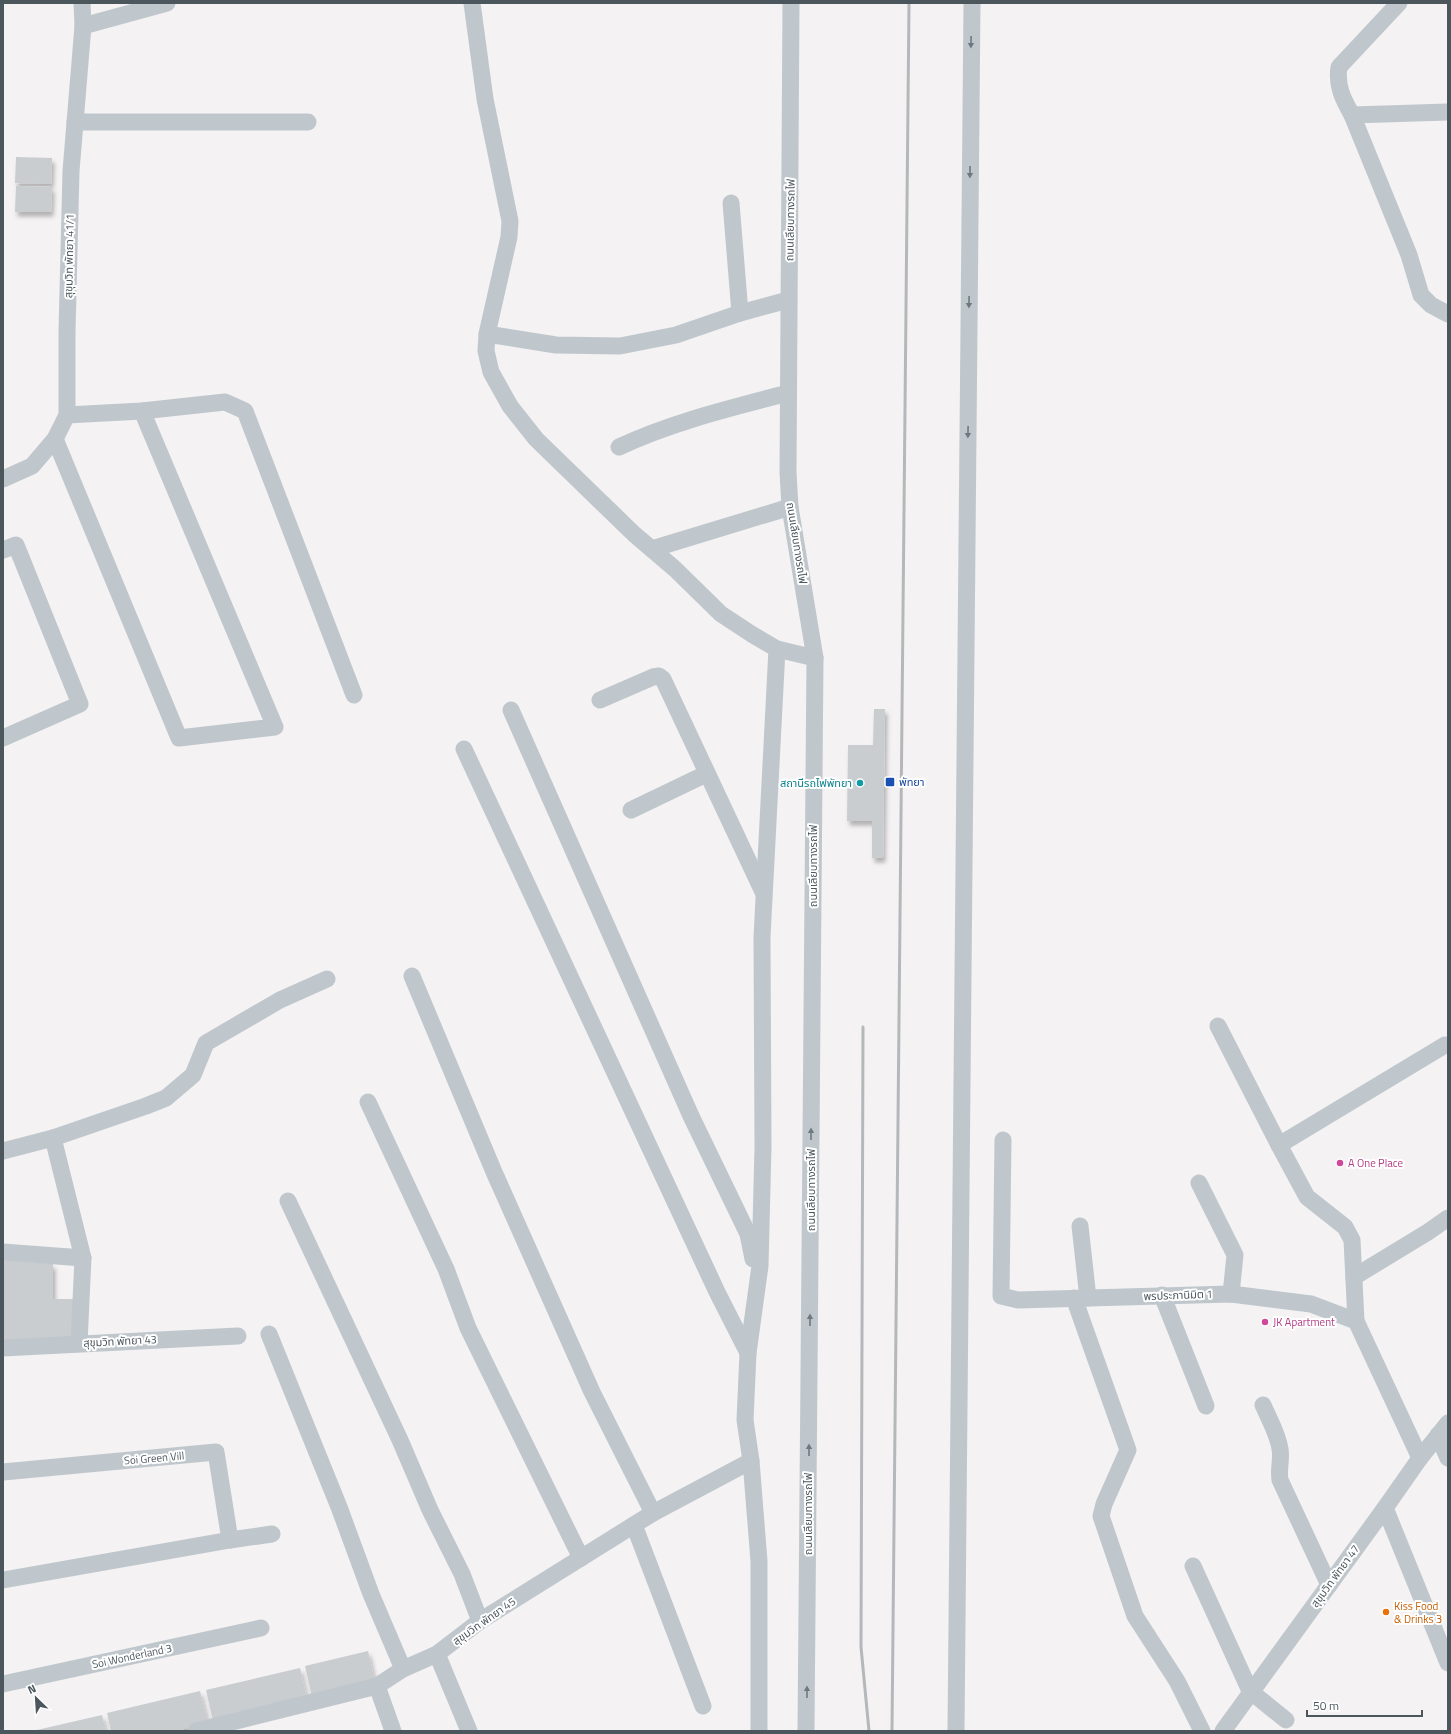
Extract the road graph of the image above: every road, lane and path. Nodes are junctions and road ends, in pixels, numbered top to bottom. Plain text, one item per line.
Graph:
1 (82, 3) edge
2 (167, 3) edge
3 (472, 3) edge
4 (791, 3) edge
5 (972, 3) edge
6 (1399, 3) edge
7 (82, 26) junction
8 (1448, 112) edge
9 (1352, 115) junction
10 (75, 122) junction
11 (308, 122) dead end
12 (731, 203) dead end
13 (788, 300) junction
14 (740, 313) junction
15 (1448, 314) edge
16 (487, 334) junction
17 (788, 393) junction
18 (142, 411) junction
19 (68, 415) junction
20 (55, 439) junction
21 (619, 447) dead end
22 (3, 479) edge
23 (790, 507) junction
24 (652, 549) junction
25 (3, 550) edge
26 (777, 649) junction
27 (815, 658) junction
28 (354, 695) dead end
29 (600, 700) dead end
30 (511, 710) dead end
31 (3, 738) edge
32 (464, 750) dead end
33 (706, 774) junction
34 (631, 810) dead end
35 (764, 894) junction
36 (412, 976) dead end
37 (327, 979) dead end
38 (1218, 1026) dead end
39 (1445, 1045) dead end
40 (368, 1102) dead end
41 (52, 1138) junction
42 (1003, 1140) dead end
43 (1279, 1145) junction
44 (3, 1151) edge
45 (1199, 1184) dead end
46 (288, 1201) dead end
47 (1448, 1218) edge
48 (1080, 1226) dead end
49 (3, 1252) edge
50 (83, 1258) junction
51 (1354, 1277) junction
52 (1231, 1294) junction
53 (1162, 1295) junction
54 (1081, 1298) junction
55 (1356, 1321) junction
56 (269, 1334) dead end
57 (751, 1335) junction
58 (238, 1336) dead end
59 (79, 1343) junction
60 (3, 1348) edge
61 (748, 1353) junction
62 (1263, 1405) dead end
63 (1206, 1406) dead end
64 (1443, 1429) edge
65 (1420, 1458) junction
66 (1448, 1458) edge
67 (751, 1461) junction
68 (3, 1472) edge
69 (1385, 1508) junction
70 (653, 1513) junction
71 (634, 1524) junction
72 (272, 1534) dead end
73 (230, 1540) junction
74 (581, 1558) junction
75 (1193, 1566) dead end
76 (3, 1580) edge
77 (1329, 1584) junction
78 (480, 1621) junction
79 (261, 1628) dead end
80 (437, 1654) junction
81 (1448, 1663) edge
82 (403, 1669) junction
83 (3, 1684) edge
84 (377, 1686) junction
85 (1250, 1691) junction
86 (703, 1706) dead end
87 (1286, 1720) dead end
88 (196, 1731) edge
89 (393, 1731) edge
90 (469, 1731) edge
91 (759, 1731) edge
92 (806, 1731) edge
93 (956, 1731) edge
94 (1202, 1731) edge
95 (1223, 1731) edge

1 - 7 street, สุขุมวิท พัทยา 41/1
2 - 7 street
3 - 16 street
4 - 13 street, ถนนเลียบทางรถไฟ
5 -> 93 street
6 - 9 street
7 - 10 street, สุขุมวิท พัทยา 41/1
8 - 9 street
9 - 15 street
10 - 11 street
10 - 19 street, สุขุมวิท พัทยา 41/1
12 - 14 street
13 - 14 street
13 - 17 street, ถนนเลียบทางรถไฟ
14 - 16 street
16 - 24 street
17 - 21 street
17 - 23 street, ถนนเลียบทางรถไฟ
18 - 19 street
18 - 20 street
18 - 28 street
19 - 20 street, สุขุมวิท พัทยา 41/1
20 - 22 street, สุขุมวิท พัทยา 41/1
23 - 24 street
23 - 27 street, ถนนเลียบทางรถไฟ
24 - 26 street
25 - 31 street
26 - 27 street
26 - 35 street
92 -> 27 street, ถนนเลียบทางรถไฟ
29 - 33 street
30 - 57 street
32 - 61 street
33 - 34 street
33 - 35 street
35 - 57 street
36 - 70 street
37 - 41 street
38 - 43 street
39 - 43 street
40 - 74 street
41 - 44 street
41 - 50 street
42 - 54 street, พรประภานิมิต 1
43 - 51 street
45 - 52 street
46 - 78 street
47 - 51 street
48 - 54 street
49 - 50 street
50 - 59 street
51 - 55 street
52 - 53 street, พรประภานิมิต 1
52 - 55 street, พรประภานิมิต 1
53 - 54 street, พรประภานิมิต 1
53 - 63 street
54 - 94 street
55 - 65 street
56 - 82 street
57 - 61 street
58 - 59 street, สุขุมวิท พัทยา 43
59 - 60 street, สุขุมวิท พัทยา 43
61 - 67 street
62 - 77 street
64 - 65 street, สุขุมวิท พัทยา 47
64 - 66 street
65 - 69 street, สุขุมวิท พัทยา 47
67 - 70 street, สุขุมวิท พัทยา 45
67 - 91 street
68 - 73 street, Soi Green Vill
69 - 77 street, สุขุมวิท พัทยา 47
69 - 81 street
70 - 71 street, สุขุมวิท พัทยา 45
71 - 74 street, สุขุมวิท พัทยา 45
71 - 86 street
72 - 73 street
73 - 76 street
74 - 78 street, สุขุมวิท พัทยา 45
75 - 85 street
77 - 85 street, สุขุมวิท พัทยา 47
78 - 80 street, สุขุมวิท พัทยา 45
79 - 83 street, Soi Wonderland 3
80 - 82 street, สุขุมวิท พัทยา 45
80 - 90 street
82 - 84 street, สุขุมวิท พัทยา 45
84 - 88 street, สุขุมวิท พัทยา 45
84 - 89 street
85 - 87 street
85 - 95 street, สุขุมวิท พัทยา 47

